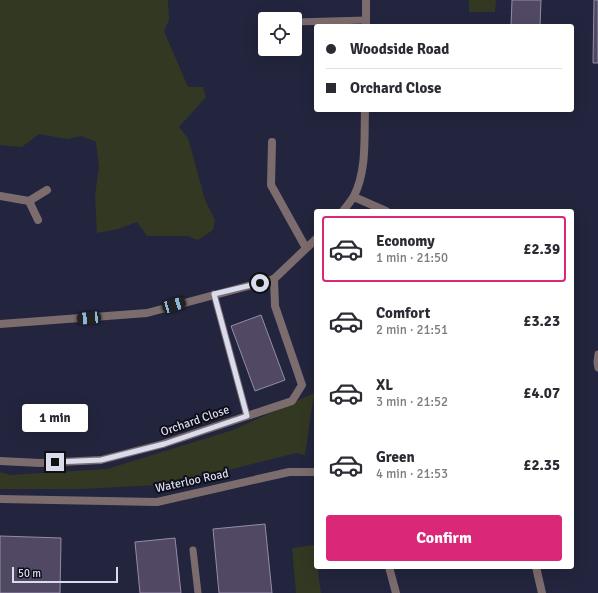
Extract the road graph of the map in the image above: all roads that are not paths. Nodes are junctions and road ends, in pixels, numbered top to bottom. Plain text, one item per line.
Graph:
1 (366, 0) edge
2 (302, 22) edge
3 (366, 23) edge
4 (365, 112) edge
5 (272, 142) dead end
6 (47, 190) dead end
7 (0, 196) edge
8 (354, 197) junction
9 (29, 201) junction
10 (345, 209) edge
11 (381, 209) edge
12 (38, 220) dead end
13 (314, 241) edge
14 (306, 248) junction
15 (274, 279) junction
16 (214, 294) junction
17 (0, 324) edge
18 (598, 354) edge
19 (598, 368) edge
20 (247, 416) junction
21 (0, 461) edge
22 (314, 472) edge
23 (0, 500) edge
24 (193, 550) dead end
25 (390, 569) edge
26 (536, 569) edge
27 (198, 593) edge
28 (396, 593) edge
29 (542, 593) edge

1 - 3 street
2 - 3 lane
4 - 8 street
5 - 14 street
6 - 9 street
7 - 9 street
8 - 10 street
8 - 11 street
9 - 12 street
13 - 14 street
14 - 15 street
15 - 16 street
15 - 20 street, Orchard Close
16 - 17 street
16 - 20 lane
18 - 19 lane
20 - 21 street, Orchard Close
22 - 23 street, Waterloo Road
24 - 27 lane
25 - 28 street
26 - 29 street

